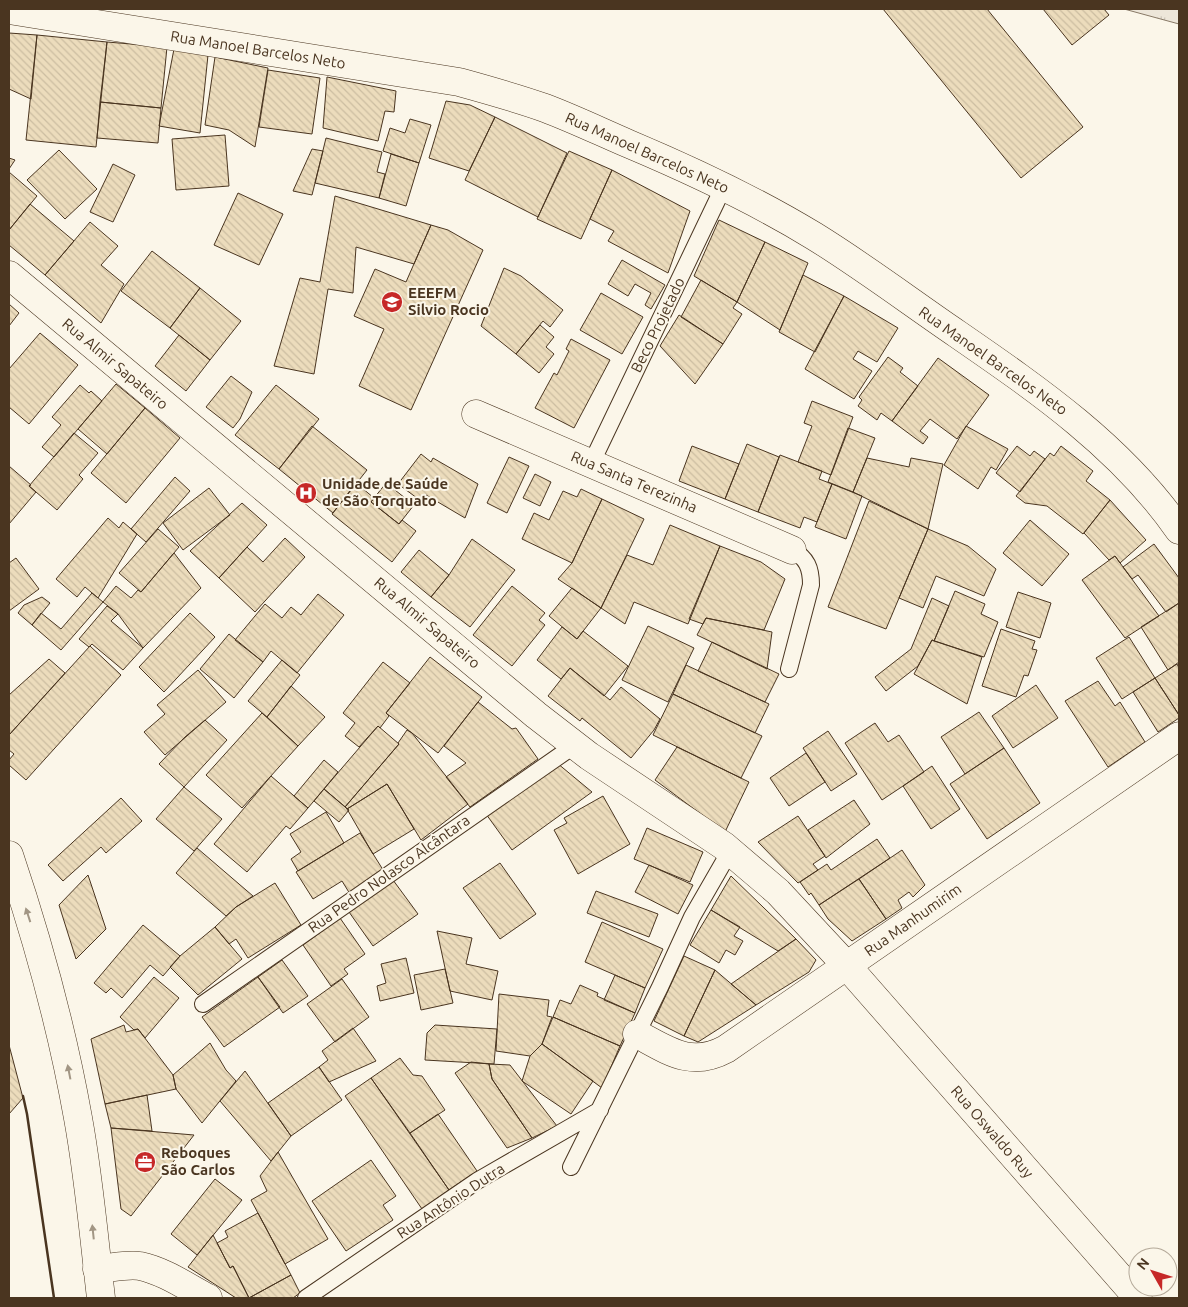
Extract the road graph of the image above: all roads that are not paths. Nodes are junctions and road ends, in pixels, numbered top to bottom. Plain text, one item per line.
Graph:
1 (9, 10) edge
2 (724, 186) junction
3 (9, 276) edge
4 (476, 414) dead end
5 (591, 464) junction
6 (1179, 530) edge
7 (792, 550) joint
8 (789, 670) dead end
9 (1179, 736) edge
10 (575, 745) junction
11 (730, 851) junction
12 (9, 855) edge
13 (847, 966) junction
14 (203, 1004) dead end
15 (637, 1034) junction
16 (600, 1110) junction
17 (571, 1167) dead end
18 (97, 1270) junction
19 (101, 1298) edge
20 (208, 1298) edge
21 (306, 1298) edge
22 (1138, 1298) edge

1 - 2 street, Rua Manoel Barcelos Neto
2 - 5 lane, Beco Projetado
2 - 6 street, Rua Manoel Barcelos Neto
3 - 10 street, Rua Almir Sapateiro
4 - 5 street, Rua Santa Terezinha
5 - 7 street, Rua Santa Terezinha
7 - 8 lane
9 - 13 street, Rua Manhumirim
10 - 11 street, Rua Almir Sapateiro
10 - 14 lane, Rua Pedro Nolasco Alcântara
11 - 13 street, Rua Almir Sapateiro
11 - 15 lane
18 -> 12 street
13 - 15 street, Rua Manhumirim
13 - 22 street, Rua Oswaldo Ruy
15 - 16 lane
16 - 17 lane
16 - 21 lane, Rua Antônio Dutra
18 - 19 street
18 - 20 street

